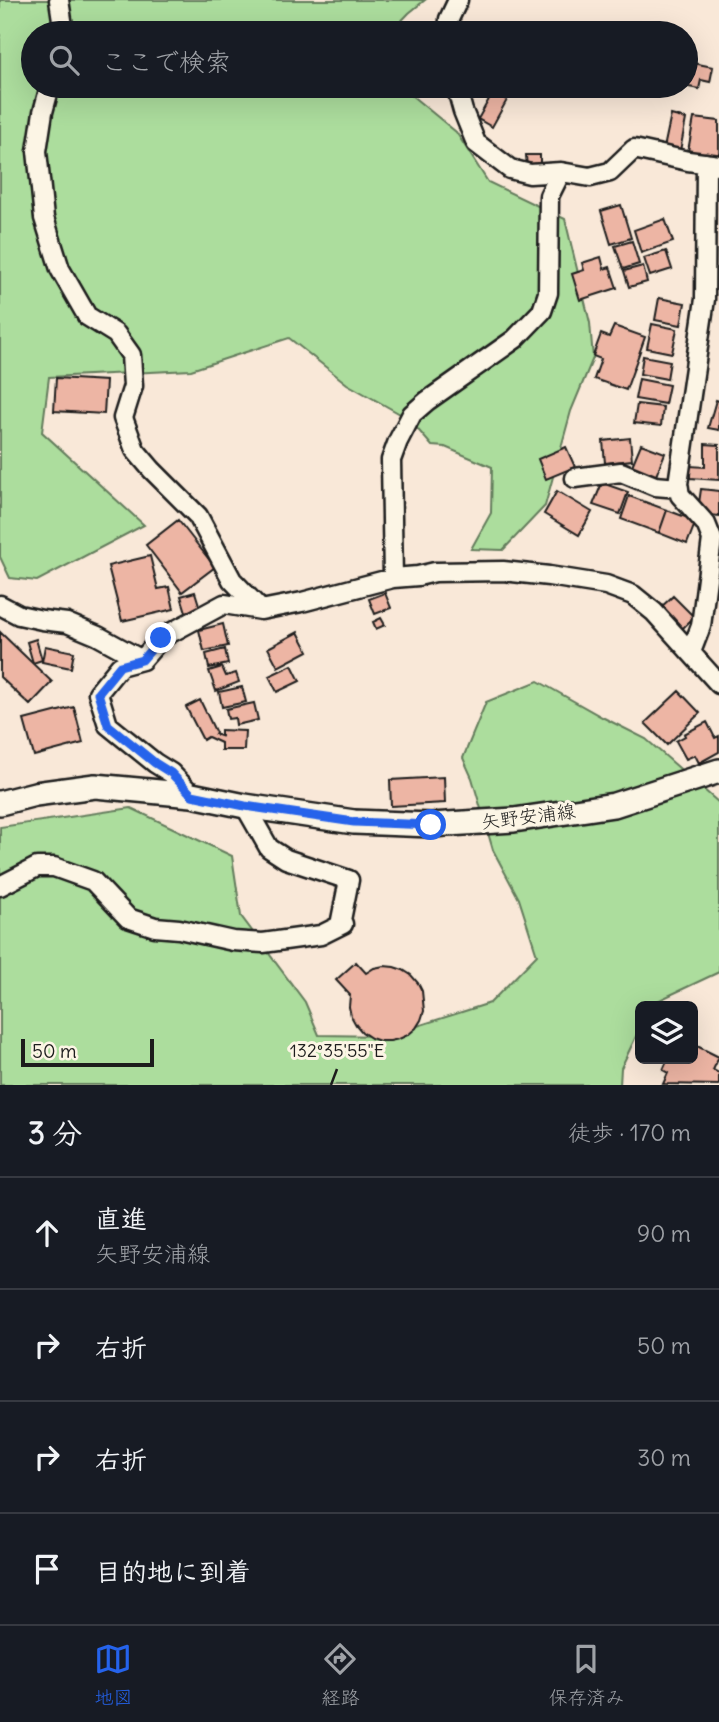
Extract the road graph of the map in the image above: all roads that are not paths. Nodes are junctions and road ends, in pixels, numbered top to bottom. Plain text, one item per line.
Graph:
1 (58, 0) edge
2 (458, 0) edge
3 (62, 21) edge
4 (449, 21) edge
5 (47, 98) edge
6 (459, 98) edge
7 (713, 164) edge
8 (561, 172) junction
9 (575, 478) dead end
10 (679, 488) junction
11 (393, 578) junction
12 (0, 606) edge
13 (261, 610) junction
14 (691, 652) junction
15 (142, 660) junction
16 (719, 684) edge
17 (719, 771) edge
18 (192, 795) junction
19 (0, 803) edge
20 (245, 806) junction
21 (0, 886) edge

1 - 3 street
2 - 4 street
5 - 13 street
6 - 8 street
7 - 8 street
7 - 10 street
8 - 11 street
9 - 10 street
10 - 14 street
11 - 13 street
11 - 14 street
12 - 15 street
13 - 15 street
14 - 16 street
15 - 18 street
17 - 20 main road, 矢野安浦線
18 - 19 main road, 矢野安浦線
18 - 20 main road, 矢野安浦線
20 - 21 street

